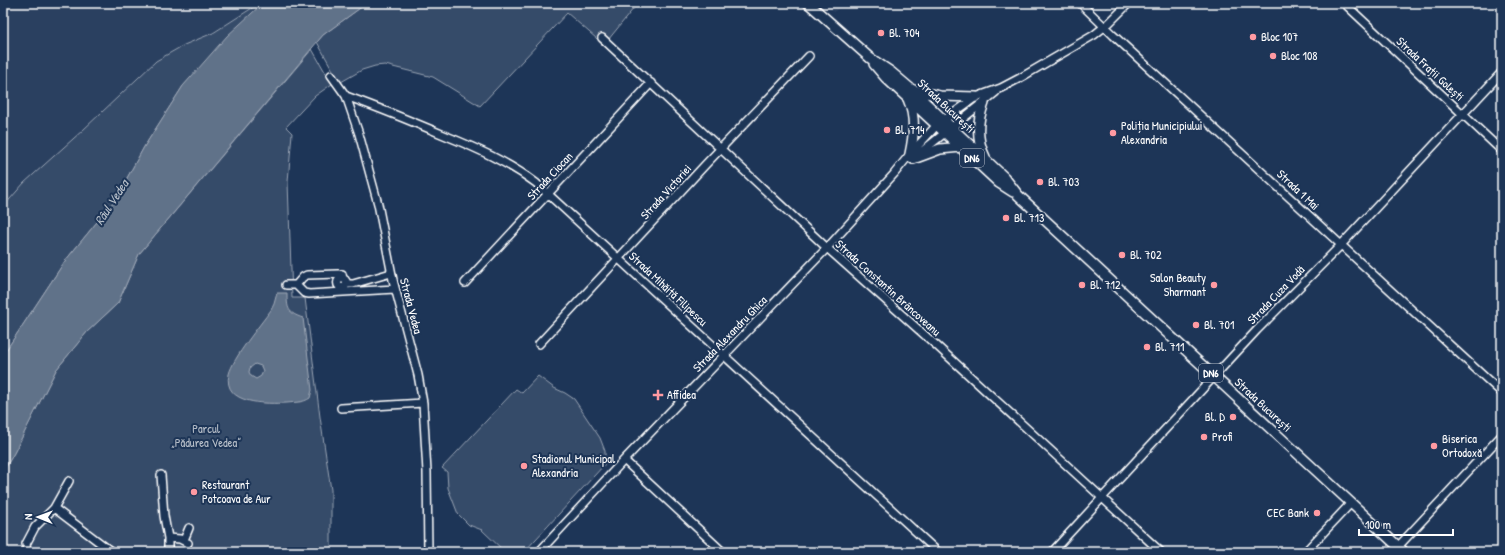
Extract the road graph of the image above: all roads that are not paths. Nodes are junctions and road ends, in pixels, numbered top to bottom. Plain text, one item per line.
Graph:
1 (808, 3) edge
2 (1080, 3) edge
3 (1129, 3) edge
4 (1344, 3) edge
5 (1105, 27) junction
6 (602, 38) dead end
7 (809, 56) dead end
8 (1502, 72) edge
9 (331, 75) dead end
10 (651, 83) junction
11 (909, 94) junction
12 (346, 96) junction
13 (980, 100) junction
14 (1463, 114) junction
15 (940, 122) junction
16 (948, 130) junction
17 (961, 147) junction
18 (721, 149) junction
19 (1502, 151) edge
20 (911, 156) junction
21 (986, 160) junction
22 (548, 193) junction
23 (1018, 195) junction
24 (1341, 245) junction
25 (827, 248) junction
26 (619, 259) junction
27 (391, 273) junction
28 (465, 283) dead end
29 (286, 285) dead end
30 (296, 285) junction
31 (344, 286) junction
32 (395, 289) junction
33 (539, 344) dead end
34 (725, 356) junction
35 (1215, 376) junction
36 (1502, 393) edge
37 (423, 403) junction
38 (341, 408) dead end
39 (1502, 435) edge
40 (624, 460) junction
41 (161, 475) dead end
42 (69, 481) dead end
43 (1102, 498) junction
44 (1350, 503) junction
45 (54, 508) junction
46 (189, 528) dead end
47 (168, 538) junction
48 (1398, 550) edge
49 (27, 552) edge
50 (112, 552) edge
51 (168, 552) edge
52 (428, 552) edge
53 (539, 552) edge
54 (723, 552) edge
55 (938, 552) edge
56 (1052, 552) edge
57 (1161, 552) edge
58 (1305, 552) edge

1 - 11 main road, Strada București / DN6
2 - 5 street, Strada 1 Mai
3 - 5 street, Strada Alexandru Ghica
4 - 14 street, Strada Frații Golești
5 - 13 street, Strada Alexandru Ghica
5 - 24 street, Strada 1 Mai
6 - 10 street, Strada Constantin Brâncoveanu
7 - 18 street, Strada Victoriei
8 - 14 street, Strada Cuza Vodă
9 - 12 street, Strada Vedea
10 - 18 street, Strada Constantin Brâncoveanu
10 - 22 street, Strada Ciocan
11 - 13 main road
11 - 15 main road, Strada București / DN6
11 - 20 main road
12 - 22 street, Strada Mihăiță Filipescu
12 - 27 street, Strada Vedea
13 - 15 street, Strada Alexandru Ghica
13 - 16 street, Strada Alexandru Ghica
13 - 21 main road
14 - 19 street, Strada Frații Golești
14 - 24 street, Strada Cuza Vodă
15 - 16 main road, Strada București / DN6
15 - 20 street, Strada Alexandru Ghica
16 - 17 main road, Strada București / DN6
16 - 20 street, Strada Alexandru Ghica
16 - 21 main road, Strada București / DN6
17 - 20 main road
17 - 23 main road, Strada București / DN6
18 - 25 street, Strada Constantin Brâncoveanu
18 - 26 street, Strada Victoriei
20 - 25 street, Strada Alexandru Ghica
21 - 23 main road, Strada București / DN6
22 - 26 street, Strada Mihăiță Filipescu
22 - 28 street, Strada Ciocan
23 - 35 main road, Strada București / DN6
24 - 35 street, Strada Cuza Vodă
24 - 36 street, Strada 1 Mai
25 - 34 street, Strada Alexandru Ghica
25 - 43 street, Strada Constantin Brâncoveanu
26 - 33 street, Strada Victoriei
26 - 34 street, Strada Mihăiță Filipescu
27 - 31 street
27 - 32 street, Strada Vedea
29 - 30 street
30 - 31 street
30 - 31 street
31 - 32 street
32 - 37 street, Strada Vedea
34 - 40 street, Strada Alexandru Ghica
34 - 55 street, Strada Mihăiță Filipescu
35 - 43 street, Strada Cuza Vodă
35 - 44 main road, Strada București / DN6
37 - 38 street
37 - 52 street, Strada Vedea
39 - 48 street
40 - 53 street, Strada Alexandru Ghica
40 - 54 street
41 - 47 street
42 - 45 street
43 - 56 street, Strada Cuza Vodă
43 - 57 street, Strada Constantin Brâncoveanu
44 - 48 main road, Strada București / DN6
44 - 58 street
45 - 49 street
45 - 50 street
46 - 47 street
47 - 51 street

